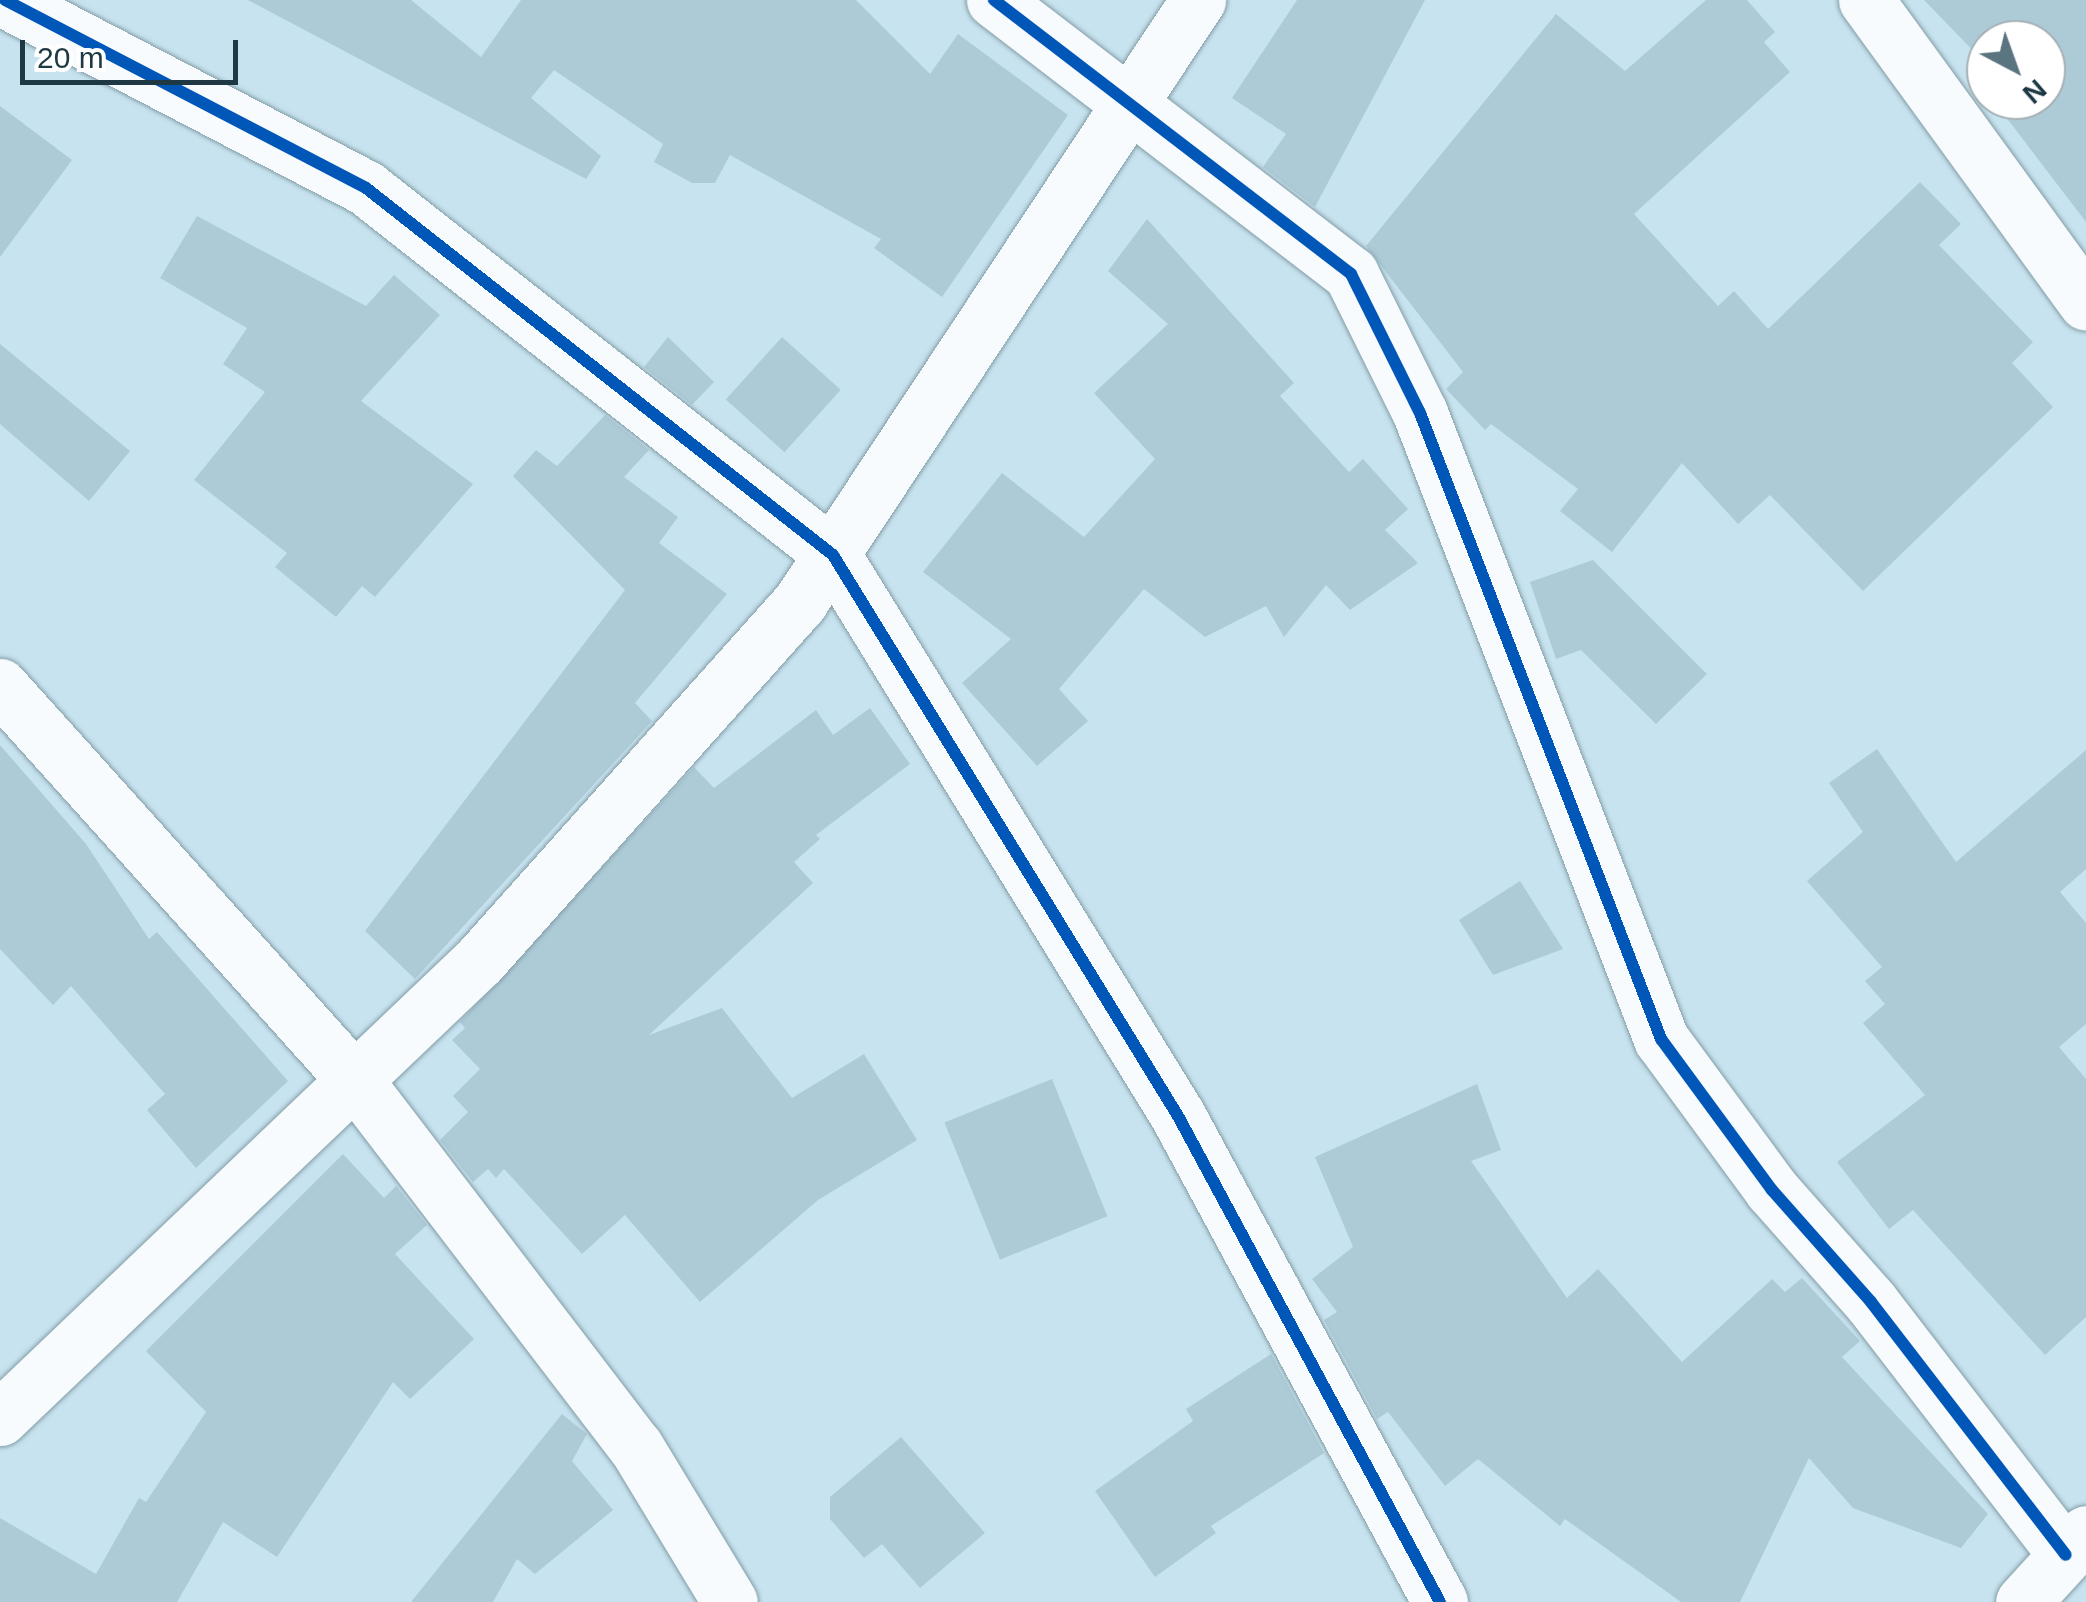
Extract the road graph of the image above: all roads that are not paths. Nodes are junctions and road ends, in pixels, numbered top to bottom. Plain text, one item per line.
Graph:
1 (5, 0) edge
2 (994, 0) edge
3 (1198, 0) edge
4 (1866, 0) edge
5 (1128, 110) junction
6 (2086, 303) edge
7 (833, 555) junction
8 (0, 686) edge
9 (358, 1084) junction
10 (0, 1418) edge
11 (2076, 1544) edge
12 (730, 1602) edge
13 (1440, 1602) edge
14 (2023, 1602) edge

1 - 7 street
2 - 5 street
3 - 5 street
4 - 6 street
5 - 7 street
5 - 11 street
7 - 9 street
7 - 13 street
8 - 9 street
9 - 10 street
9 - 12 street
11 - 14 street

